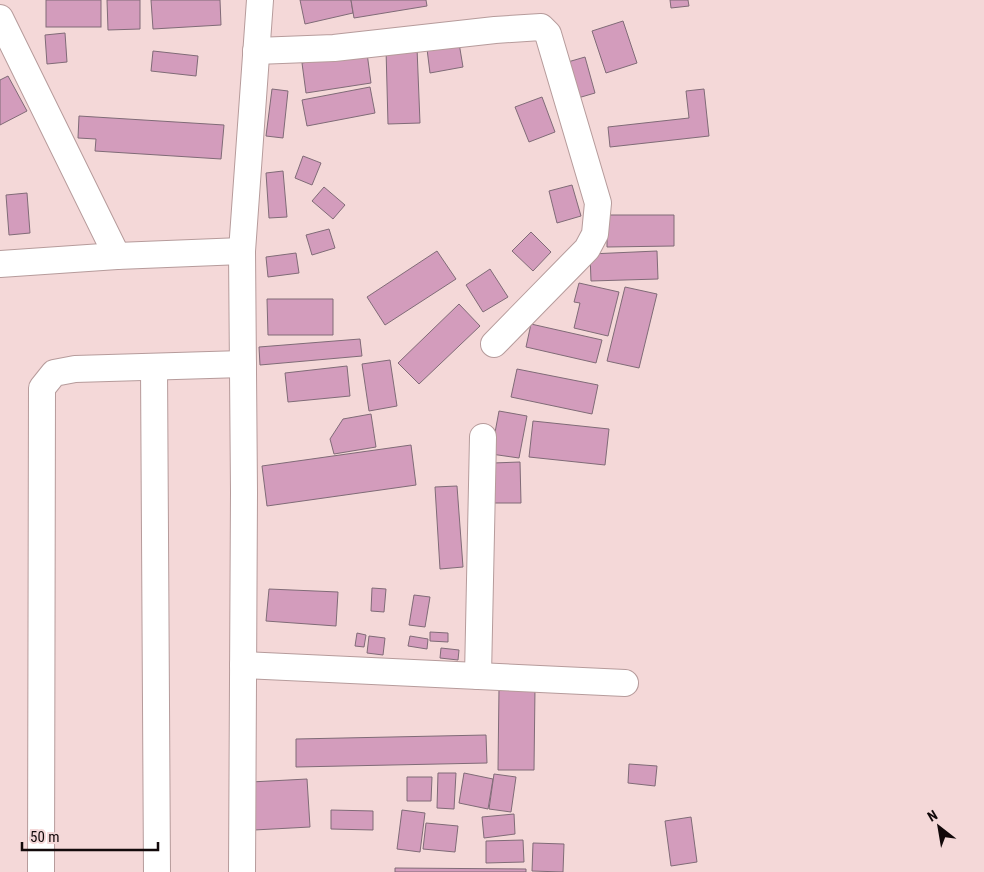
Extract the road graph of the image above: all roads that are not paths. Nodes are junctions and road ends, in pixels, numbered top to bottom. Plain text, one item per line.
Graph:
1 (260, 0) edge
2 (0, 18) edge
3 (256, 51) junction
4 (242, 250) junction
5 (117, 256) junction
6 (0, 264) edge
7 (494, 344) dead end
8 (243, 364) junction
9 (154, 367) junction
10 (483, 437) dead end
11 (243, 666) junction
12 (478, 676) junction
13 (624, 683) dead end
14 (41, 872) edge
15 (157, 872) edge
16 (242, 872) edge

1 - 3 street
2 - 5 street
3 - 4 street
3 - 7 street
4 - 5 street
4 - 8 street
5 - 6 street
8 - 9 street
8 - 11 street
9 - 14 street
9 - 15 street
10 - 12 street
11 - 12 street
11 - 16 street
12 - 13 street

